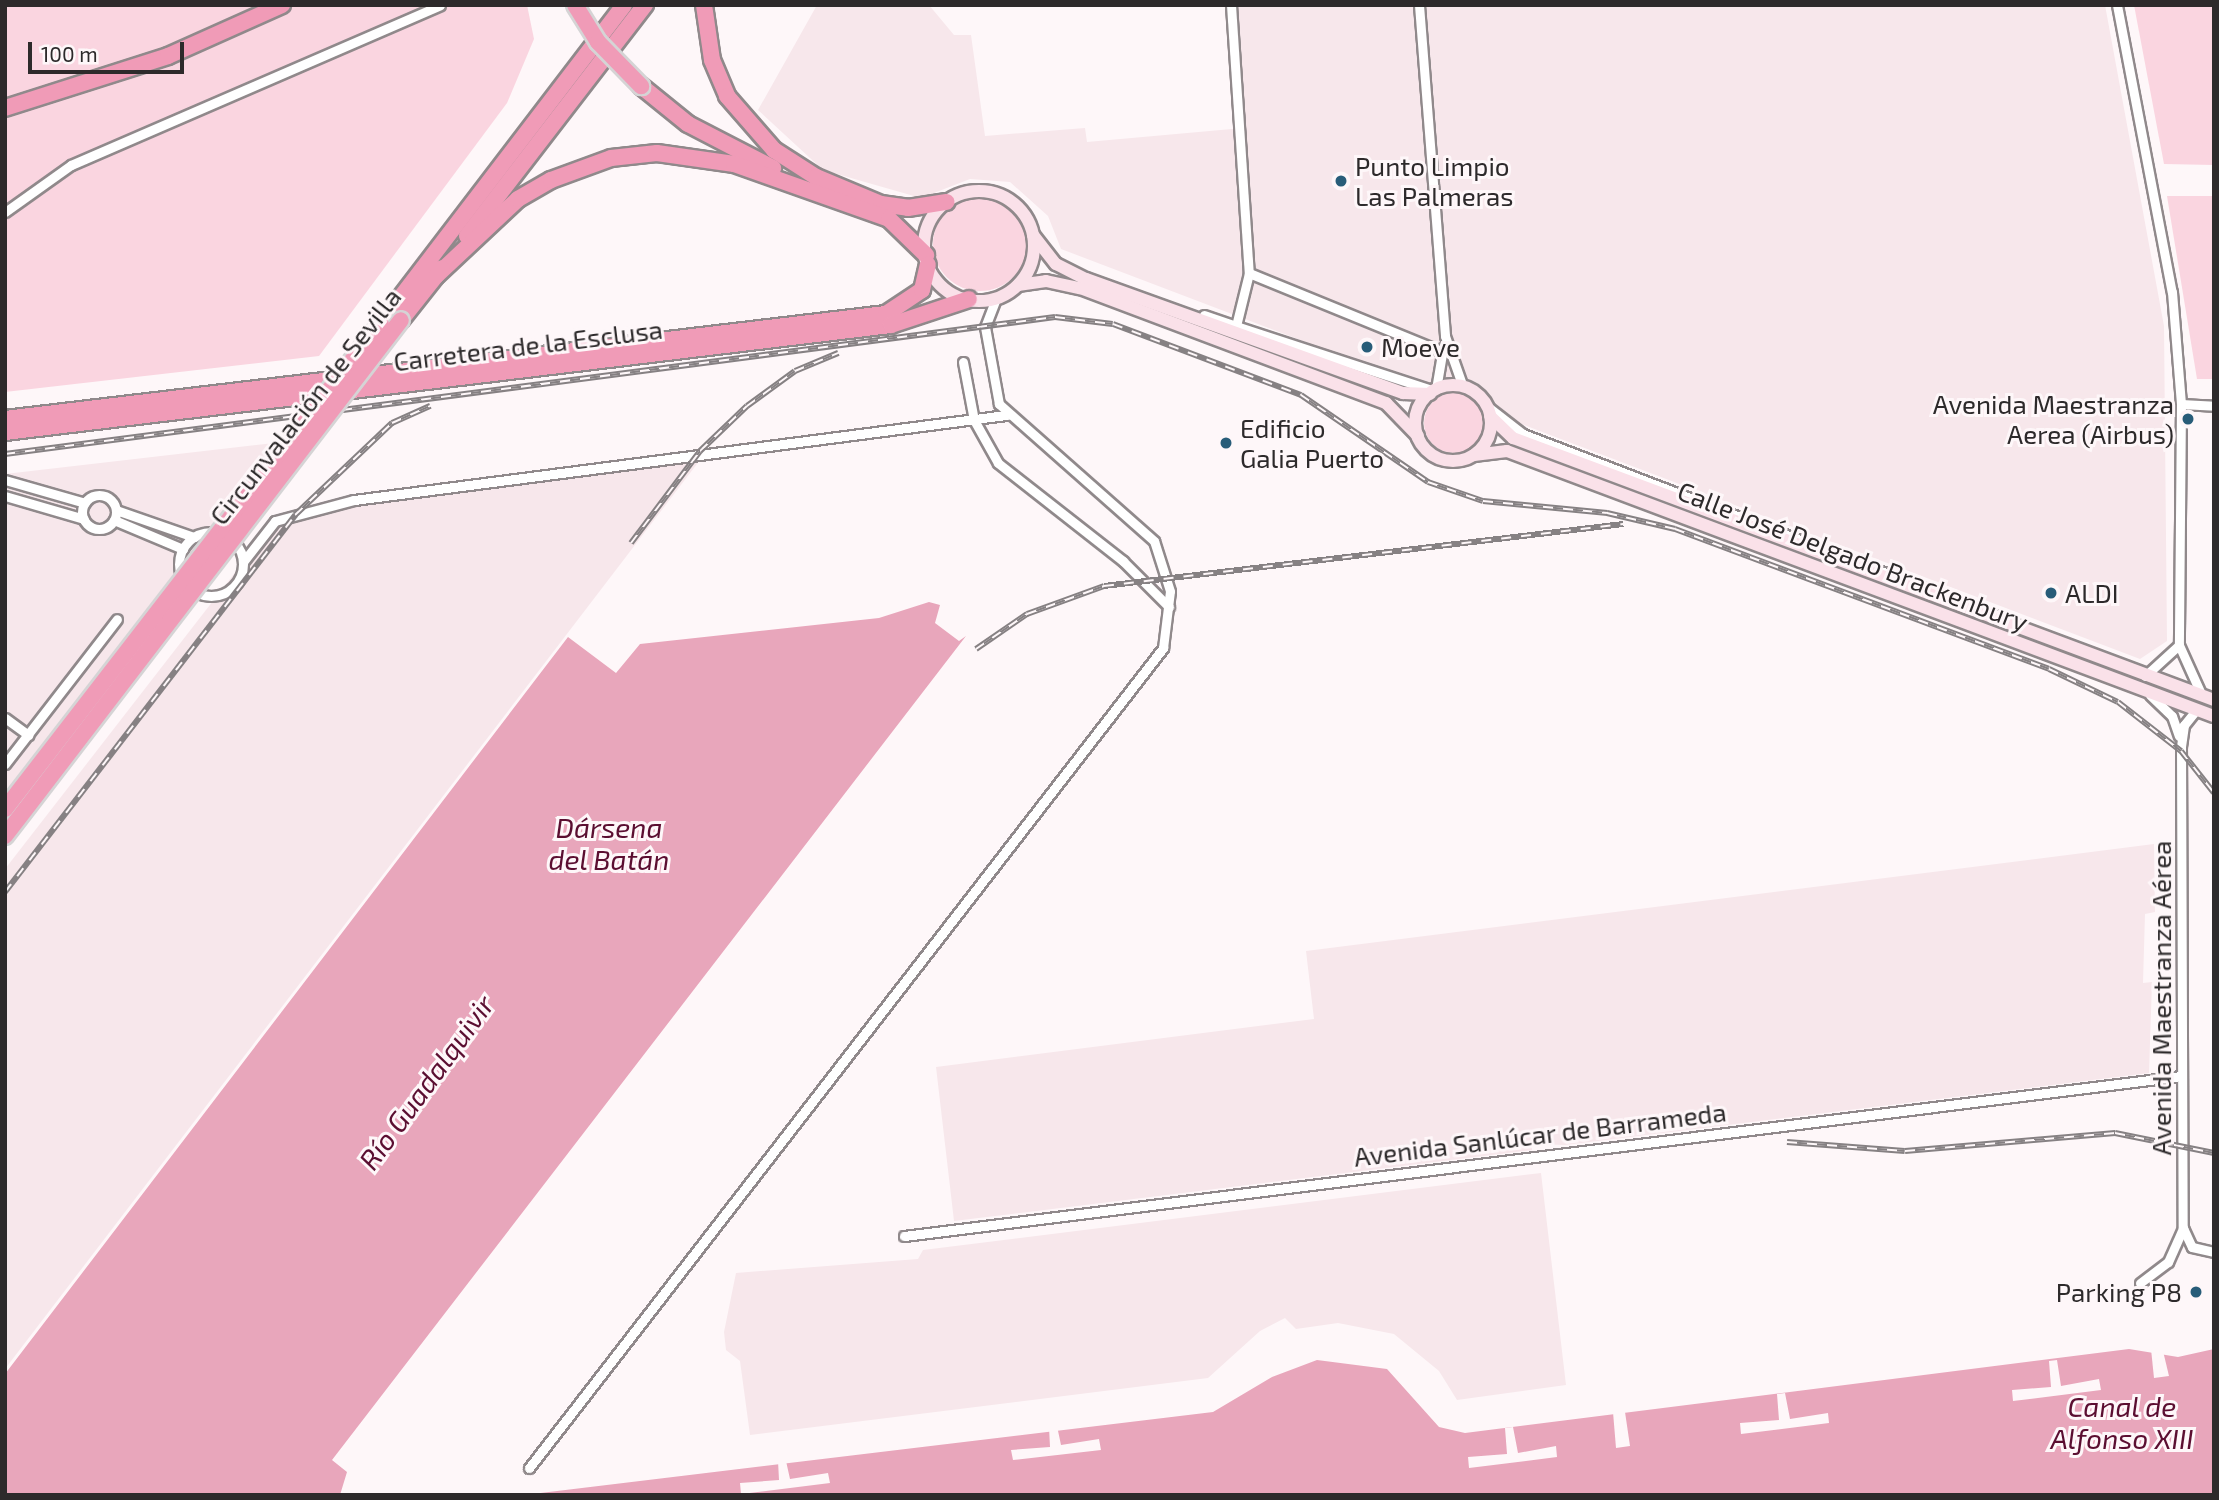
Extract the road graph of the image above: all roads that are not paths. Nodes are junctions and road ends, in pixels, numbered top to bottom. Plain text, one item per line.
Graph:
1 (282, 5) edge
2 (440, 5) edge
3 (575, 5) edge
4 (624, 5) edge
5 (645, 5) edge
6 (704, 5) edge
7 (1231, 5) edge
8 (1419, 5) edge
9 (2116, 5) edge
10 (5, 108) edge
11 (814, 183) junction
12 (947, 202) junction
13 (5, 212) edge
14 (1033, 235) junction
15 (927, 260) junction
16 (1249, 272) junction
17 (436, 276) junction
18 (1018, 285) junction
19 (996, 298) junction
20 (969, 299) junction
21 (1145, 301) junction
22 (1236, 326) junction
23 (1445, 336) junction
24 (1443, 352) junction
25 (962, 362) dead end
26 (1463, 387) junction
27 (1433, 391) junction
28 (2180, 404) junction
29 (2214, 406) edge
30 (5, 410) edge
31 (1489, 411) junction
32 (1006, 415) junction
33 (33, 416) junction
34 (5, 419) edge
35 (974, 420) junction
36 (5, 432) edge
37 (1418, 436) junction
38 (1474, 455) junction
39 (5, 480) edge
40 (5, 496) edge
41 (85, 503) junction
42 (116, 510) junction
43 (84, 519) junction
44 (114, 520) junction
45 (194, 537) junction
46 (183, 549) junction
47 (243, 562) junction
48 (1169, 607) junction
49 (117, 619) dead end
50 (2179, 646) junction
51 (2144, 683) junction
52 (2205, 702) edge
53 (2214, 716) edge
54 (5, 718) edge
55 (28, 734) junction
56 (2181, 746) junction
57 (5, 764) edge
58 (5, 809) edge
59 (5, 836) edge
60 (2181, 1076) junction
61 (2183, 1228) junction
62 (904, 1236) dead end
63 (2214, 1252) edge
64 (2140, 1283) dead end
65 (529, 1468) dead end

1 - 10 highway
2 - 13 street
3 - 11 highway, bridge
4 - 58 highway, Circunvalación de Sevilla, bridge
5 - 17 highway, Circunvalación de Sevilla
6 - 11 highway
7 - 16 street
8 - 23 street
9 - 28 street
11 - 12 highway
11 - 15 highway
11 - 17 highway
12 - 14 main road
12 - 15 main road
14 - 18 main road
14 - 21 main road
15 - 20 main road
15 - 33 highway, Carretera de la Esclusa
16 - 22 street
16 - 24 street
17 - 59 highway, Circunvalación de Sevilla, bridge
18 - 19 main road
18 - 37 main road
19 - 20 main road
19 - 32 street
20 - 36 highway, Carretera de la Esclusa
21 - 22 street
21 - 27 main road
22 - 27 street
23 - 24 street
23 - 26 street
24 - 27 street
25 - 35 street
26 - 27 main road
26 - 31 main road
27 - 37 main road
28 - 29 street
28 - 50 street
30 - 33 highway
31 - 38 main road
31 - 51 main road, Calle José Delgado Brackenbury
32 - 35 street
32 - 48 street
33 - 34 highway, Carretera de la Esclusa
35 - 47 street
35 - 48 street
37 - 38 main road
38 - 51 main road, Calle José Delgado Brackenbury
39 - 41 street
40 - 43 street
41 - 42 street
41 - 43 street
42 - 44 street
42 - 45 street
43 - 44 street
44 - 46 street
45 - 46 street
45 - 47 street
46 - 47 street
48 - 65 street
49 - 55 street
50 - 51 street
50 - 52 street
51 - 52 main road, Calle José Delgado Brackenbury
51 - 56 street
52 - 53 main road, Calle José Delgado Brackenbury
52 - 56 street
54 - 55 street
55 - 57 street
56 - 60 street, Avenida Maestranza Aérea
60 - 61 street, Avenida Maestranza Aérea
60 - 62 street, Avenida Sanlúcar de Barrameda
61 - 63 street, Avenida Maestranza Aérea
61 - 64 street

